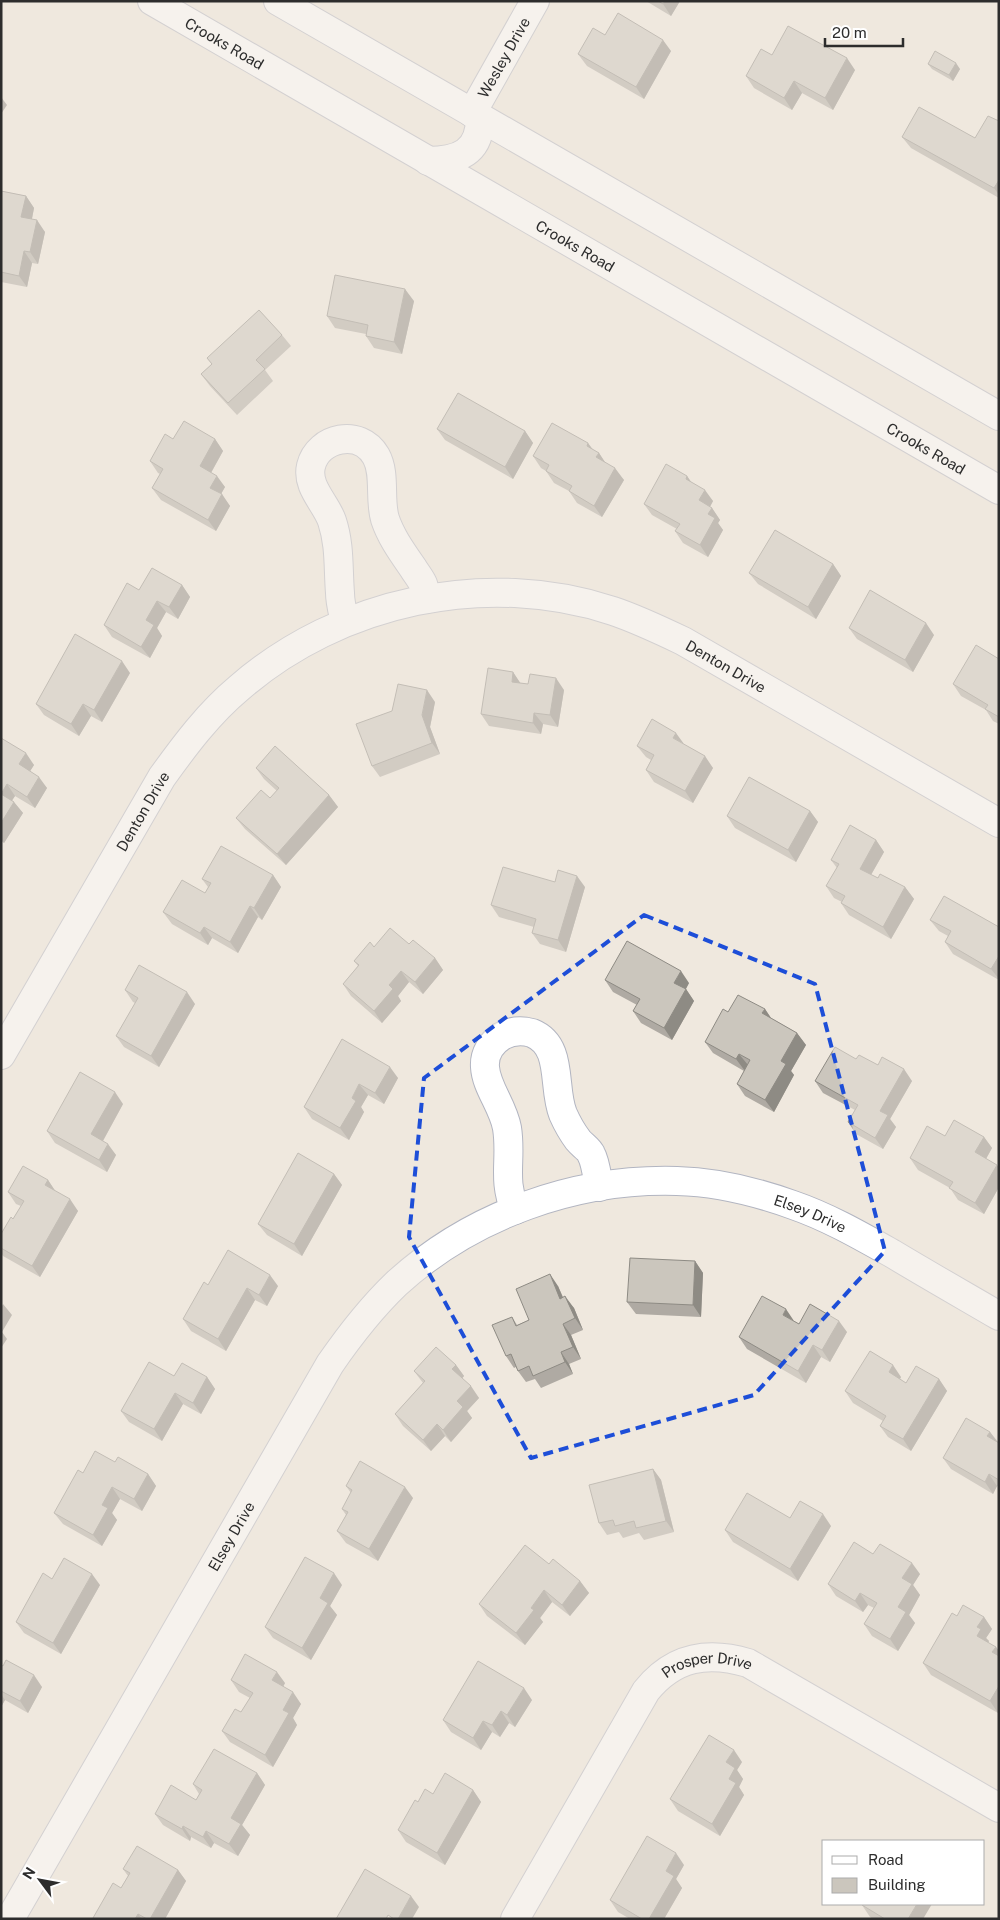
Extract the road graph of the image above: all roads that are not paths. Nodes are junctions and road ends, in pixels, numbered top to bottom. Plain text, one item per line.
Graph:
1 (152, 1) edge
2 (278, 1) edge
3 (536, 1) edge
4 (476, 115) junction
5 (428, 161) junction
6 (999, 416) edge
7 (999, 490) edge
8 (426, 599) junction
9 (345, 622) junction
10 (999, 823) edge
11 (1, 1055) edge
12 (599, 1188) junction
13 (515, 1210) junction
14 (999, 1316) edge
15 (999, 1808) edge
16 (10, 1919) edge
17 (515, 1919) edge

1 - 5 street, Crooks Road
2 - 4 street
3 - 4 street, Wesley Drive
4 - 5 street, Wesley Drive
4 - 6 street
5 - 7 street, Crooks Road
8 - 9 street, Denton Drive
8 - 9 street
8 - 10 street, Denton Drive
9 - 11 street, Denton Drive
12 - 13 street, Elsey Drive
12 - 13 street
12 - 14 street, Elsey Drive
13 - 16 street, Elsey Drive
15 - 17 street, Prosper Drive

